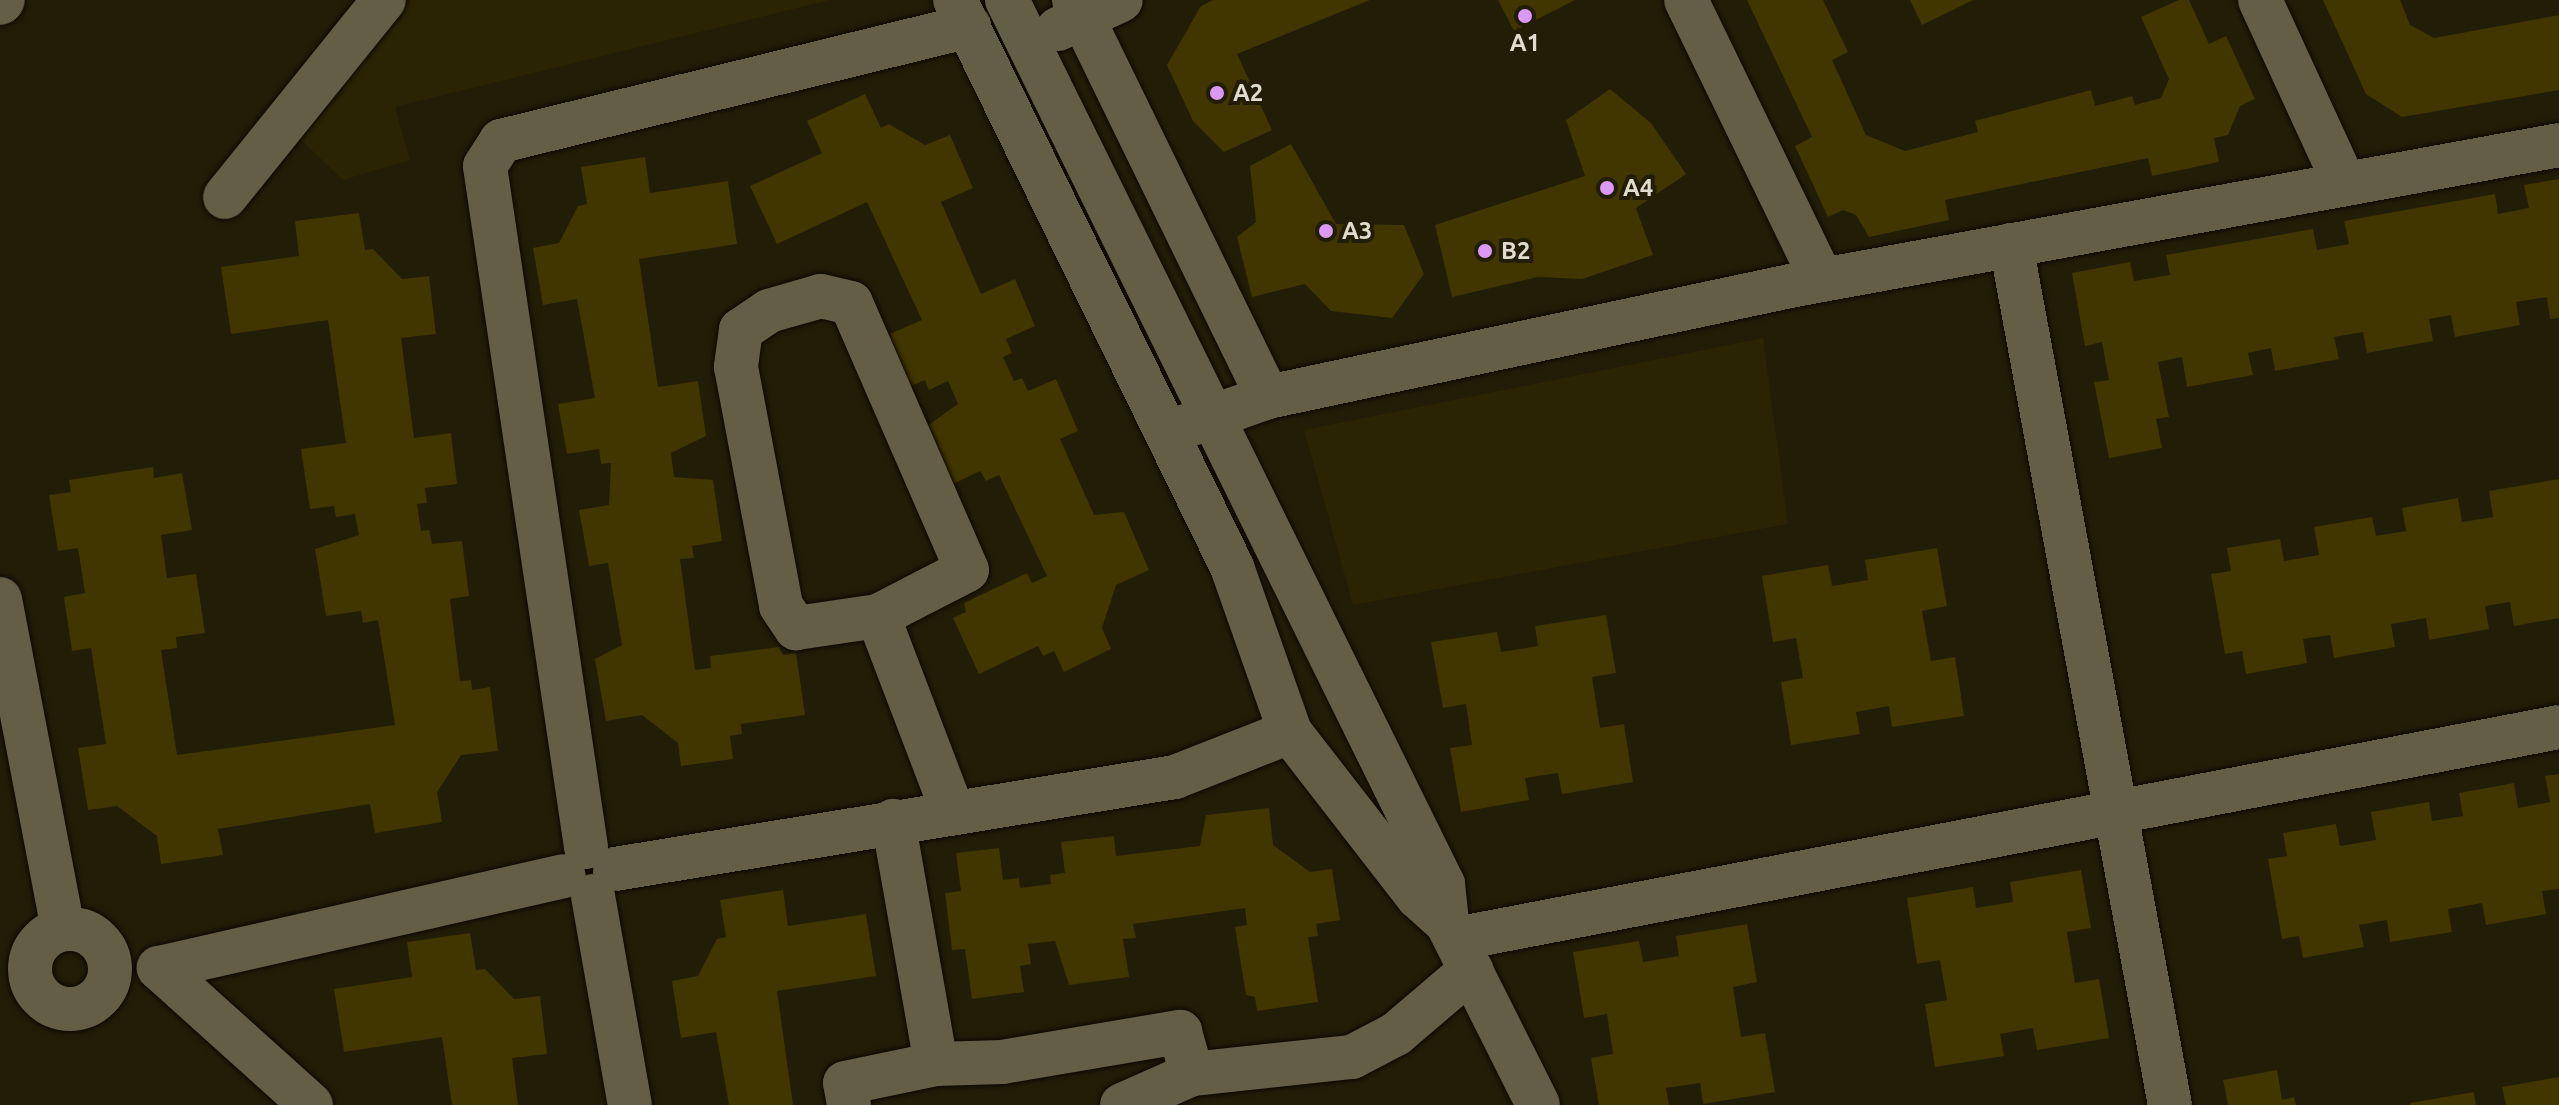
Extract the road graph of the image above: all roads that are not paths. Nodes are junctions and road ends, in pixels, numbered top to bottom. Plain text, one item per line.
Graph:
1 (384, 0) edge
2 (1007, 0) edge
3 (1686, 0) edge
4 (2260, 0) edge
5 (1093, 6) edge
6 (962, 13) edge
7 (1029, 42) junction
8 (2559, 145) edge
9 (2344, 183) junction
10 (225, 197) dead end
11 (2011, 245) junction
12 (1822, 280) junction
13 (1268, 397) junction
14 (1213, 416) junction
15 (1169, 432) junction
16 (0, 599) edge
17 (878, 616) junction
18 (1339, 675) junction
19 (1284, 718) junction
20 (2559, 727) edge
21 (1377, 752) junction
22 (1326, 785) junction
23 (2115, 810) junction
24 (953, 812) junction
25 (893, 821) junction
26 (589, 872) junction
27 (63, 929) junction
28 (1458, 944) junction
29 (110, 967) junction
30 (159, 968) junction
31 (15, 973) edge
32 (936, 1064) junction
33 (1192, 1074) junction
34 (311, 1105) edge
35 (630, 1105) edge
36 (849, 1105) edge
37 (1122, 1105) edge
38 (1538, 1105) edge
39 (2170, 1105) edge

1 - 10 street
2 - 7 street
3 - 12 street
4 - 9 street
5 - 7 street
5 - 13 street
6 - 15 street
6 - 26 street
7 - 14 street
8 - 9 street
9 - 11 street
11 - 12 street
11 - 23 street
12 - 13 street
13 - 14 street
14 - 15 street
14 - 18 street
15 - 19 street
16 - 27 street
17 - 17 street
17 - 24 street
18 - 19 street
18 - 21 street
19 - 22 street
19 - 24 street
20 - 23 street
21 - 22 street
21 - 28 street
22 - 28 street
23 - 28 street
23 - 39 street
24 - 25 street
25 - 26 street
25 - 32 street
26 - 30 street
26 - 35 street
27 - 29 street
27 - 31 street
28 - 33 street
28 - 38 street
29 - 30 street
29 - 31 street
30 - 34 street
32 - 33 street
32 - 36 street
33 - 37 street

